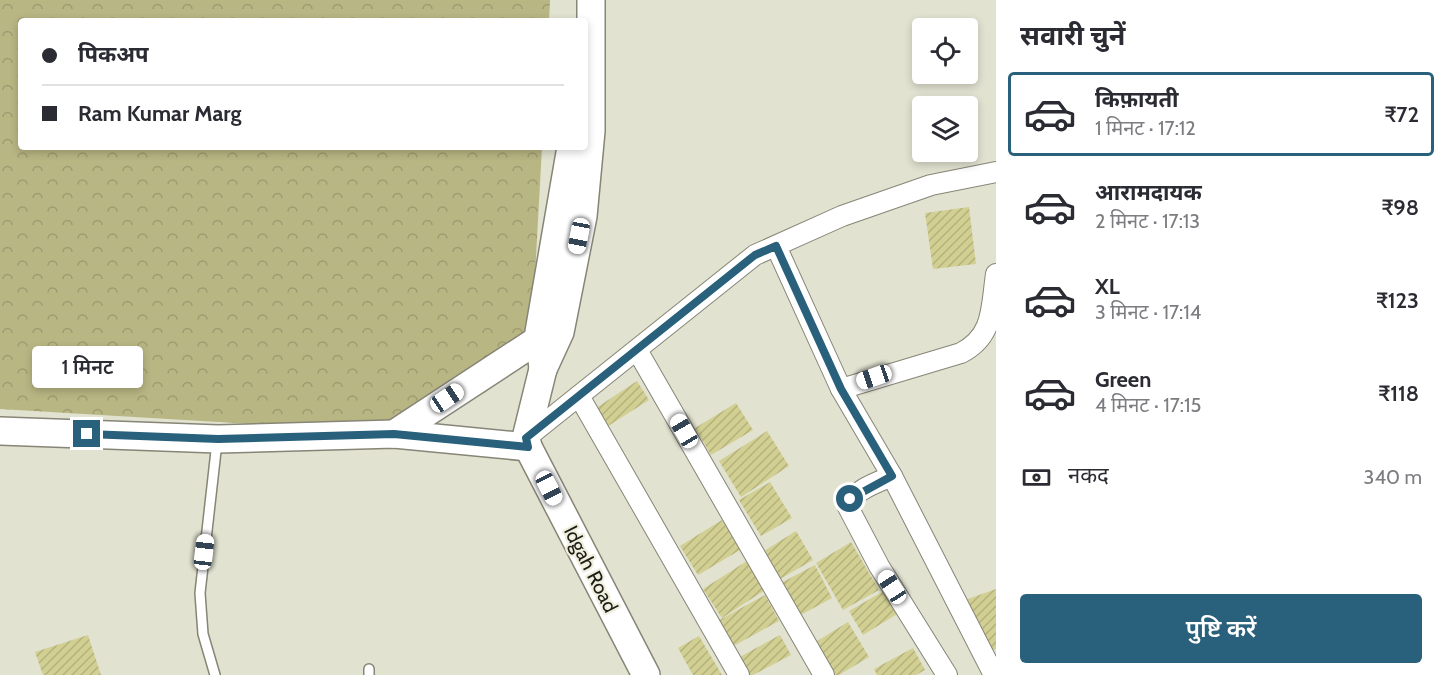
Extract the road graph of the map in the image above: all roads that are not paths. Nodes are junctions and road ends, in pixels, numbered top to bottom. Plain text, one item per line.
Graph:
1 (573, 0) edge
2 (591, 0) edge
3 (573, 18) edge
4 (570, 150) edge
5 (996, 172) edge
6 (776, 246) junction
7 (996, 274) edge
8 (539, 339) junction
9 (637, 350) junction
10 (543, 369) junction
11 (841, 389) junction
12 (579, 396) junction
13 (0, 431) edge
14 (394, 434) junction
15 (527, 438) junction
16 (218, 439) junction
17 (892, 476) junction
18 (214, 675) edge
19 (646, 675) edge
20 (739, 675) edge
21 (824, 675) edge
22 (947, 675) edge
23 (994, 675) edge

1 - 3 street
2 - 10 street
4 - 8 street
5 - 6 street
6 - 9 street
6 - 11 street
7 - 11 street
8 - 10 street
8 - 14 street
9 - 12 street
9 - 21 street
10 - 15 street
11 - 17 street
12 - 15 street
12 - 20 street
13 - 16 street
14 - 15 street
14 - 16 street
15 - 19 street, Idgah Road
16 - 18 lane
17 - 22 street
17 - 23 street

